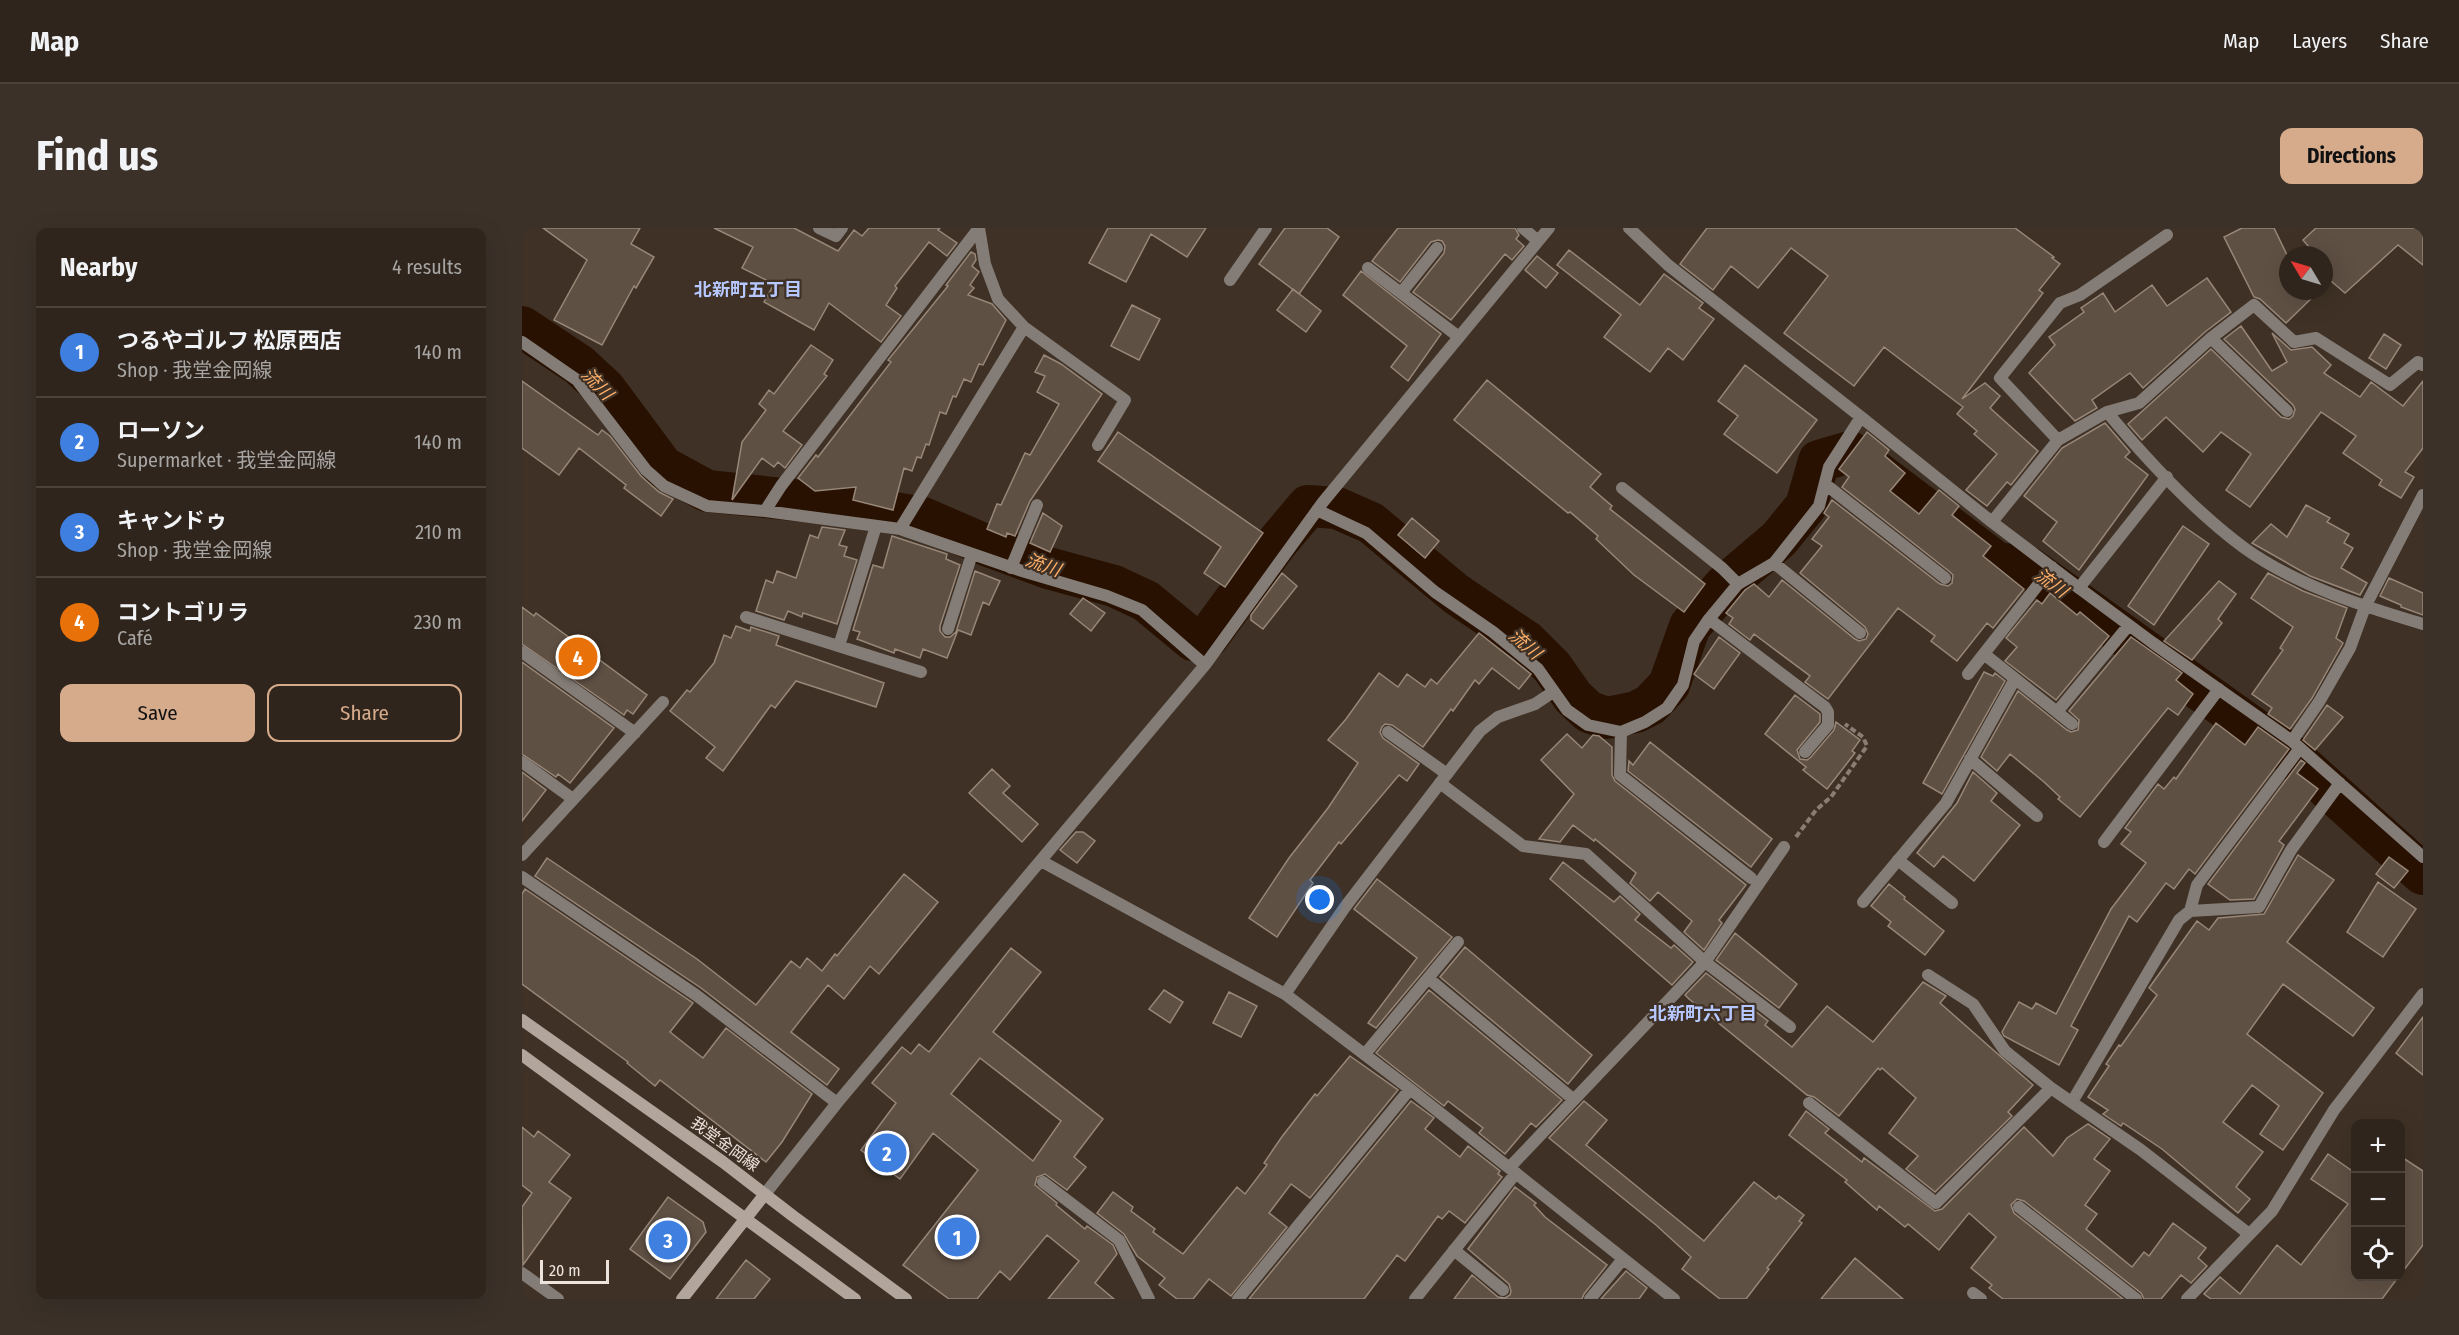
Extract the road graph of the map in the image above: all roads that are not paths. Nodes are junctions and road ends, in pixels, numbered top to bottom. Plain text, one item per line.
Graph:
1 (819, 228) edge
2 (842, 228) edge
3 (979, 228) edge
4 (1266, 228) edge
5 (1523, 228) edge
6 (1549, 228) edge
7 (1629, 228) edge
8 (2166, 235) dead end
9 (1538, 241) junction
10 (1437, 248) dead end
11 (1368, 268) dead end
12 (1230, 280) dead end
13 (1401, 293) junction
14 (1024, 327) junction
15 (1459, 337) junction
16 (2211, 338) junction
17 (522, 342) edge
18 (2421, 360) edge
19 (2287, 411) dead end
20 (2107, 412) junction
21 (1861, 417) junction
22 (2058, 440) junction
23 (1098, 445) dead end
24 (2167, 477) junction
25 (1825, 484) junction
26 (1622, 488) dead end
27 (2423, 495) edge
28 (1037, 505) dead end
29 (1320, 506) junction
30 (767, 508) junction
31 (1992, 522) junction
32 (902, 525) junction
33 (876, 526) junction
34 (972, 554) junction
35 (1774, 562) junction
36 (1011, 568) junction
37 (2051, 568) junction
38 (1945, 578) dead end
39 (1738, 584) junction
40 (2079, 588) junction
41 (2366, 607) junction
42 (746, 617) dead end
43 (1709, 619) junction
44 (2423, 624) edge
45 (2128, 626) junction
46 (948, 629) dead end
47 (1860, 633) dead end
48 (839, 646) junction
49 (522, 652) edge
50 (1984, 654) junction
51 (1205, 664) junction
52 (921, 672) dead end
53 (1968, 674) dead end
54 (2015, 679) junction
55 (2217, 691) junction
56 (1553, 692) junction
57 (663, 702) dead end
58 (2061, 707) dead end
59 (2072, 724) dead end
60 (1388, 732) dead end
61 (1621, 732) junction
62 (635, 733) junction
63 (2296, 747) junction
64 (1805, 752) dead end
65 (1970, 759) junction
66 (522, 762) edge
67 (1443, 778) junction
68 (2339, 784) junction
69 (573, 800) junction
70 (2037, 816) dead end
71 (2104, 842) dead end
72 (1784, 847) road end
73 (522, 855) edge
74 (2423, 857) edge
75 (1898, 860) junction
76 (1041, 861) junction
77 (522, 877) edge
78 (1751, 878) dead end
79 (1863, 902) dead end
80 (1952, 903) dead end
81 (2190, 911) junction
82 (1458, 942) dead end
83 (1704, 962) junction
84 (1929, 975) dead end
85 (1428, 978) junction
86 (1285, 994) junction
87 (2423, 994) edge
88 (522, 1020) edge
89 (1790, 1027) dead end
90 (1365, 1054) junction
91 (522, 1055) edge
92 (2051, 1088) junction
93 (1410, 1089) junction
94 (1573, 1100) junction
95 (2072, 1101) junction
96 (837, 1103) junction
97 (1809, 1103) dead end
98 (1512, 1171) junction
99 (1043, 1182) dead end
100 (765, 1194) junction
101 (2019, 1207) dead end
102 (745, 1219) junction
103 (2249, 1234) junction
104 (1454, 1250) junction
105 (1623, 1259) junction
106 (522, 1273) edge
107 (1503, 1290) dead end
108 (558, 1299) edge
109 (682, 1299) edge
110 (855, 1299) edge
111 (906, 1299) edge
112 (1149, 1299) edge
113 (1238, 1299) edge
114 (1415, 1299) edge
115 (1590, 1299) edge
116 (1674, 1299) edge
117 (2136, 1299) edge
118 (2187, 1299) edge

1 - 2 street
3 - 14 street
3 - 30 street
4 - 12 street
5 - 9 street
6 - 9 street
7 - 21 street
8 - 22 street
9 - 15 street
10 - 13 street
11 - 13 street
13 - 15 street
14 - 23 street
14 - 32 street
15 - 29 street
16 - 18 street
16 - 19 street
16 - 20 street
17 - 30 street
20 - 22 street
20 - 24 street
21 - 25 street
21 - 31 street
22 - 31 street
24 - 40 street
24 - 41 street
25 - 35 street
25 - 38 street
26 - 39 street
27 - 41 street
28 - 36 street
29 - 51 street
29 - 56 street
30 - 33 street
31 - 37 street
32 - 33 street
32 - 34 street
33 - 48 street
34 - 36 street
34 - 46 street
35 - 39 street
35 - 47 street
36 - 51 street
37 - 40 street
37 - 50 street
39 - 43 street
40 - 45 street
41 - 44 street
41 - 63 street
42 - 48 street
43 - 61 street
43 - 64 street
45 - 55 street
45 - 58 street
48 - 52 street
49 - 62 street
50 - 53 street
50 - 54 street
51 - 76 street
54 - 59 street
54 - 65 street
55 - 63 street
55 - 71 street
56 - 61 street
56 - 67 street
57 - 62 street
60 - 67 street
61 - 78 street
62 - 69 street
63 - 68 street
63 - 81 street
65 - 70 street
65 - 75 street
66 - 69 street
67 - 83 street
67 - 86 street
68 - 74 street
68 - 81 street
69 - 73 street
72 - 83 street
75 - 79 street
75 - 80 street
76 - 86 street
76 - 96 street
77 - 96 street
81 - 95 street
82 - 85 street
83 - 89 street
83 - 94 street
84 - 92 street
85 - 90 street
85 - 94 street
86 - 90 street
87 - 103 street
88 - 100 main road, 我堂金岡線
90 - 93 street
91 - 102 main road
92 - 95 street
92 - 97 street
93 - 98 street
93 - 113 street
94 - 98 street
95 - 103 street
96 - 100 street
98 - 104 street
98 - 105 street
99 - 112 street
100 - 102 main road
100 - 111 main road, 我堂金岡線
101 - 117 street
102 - 109 main road
102 - 110 main road
103 - 118 street
104 - 107 street
104 - 114 street
105 - 115 street
105 - 116 street
106 - 108 street

